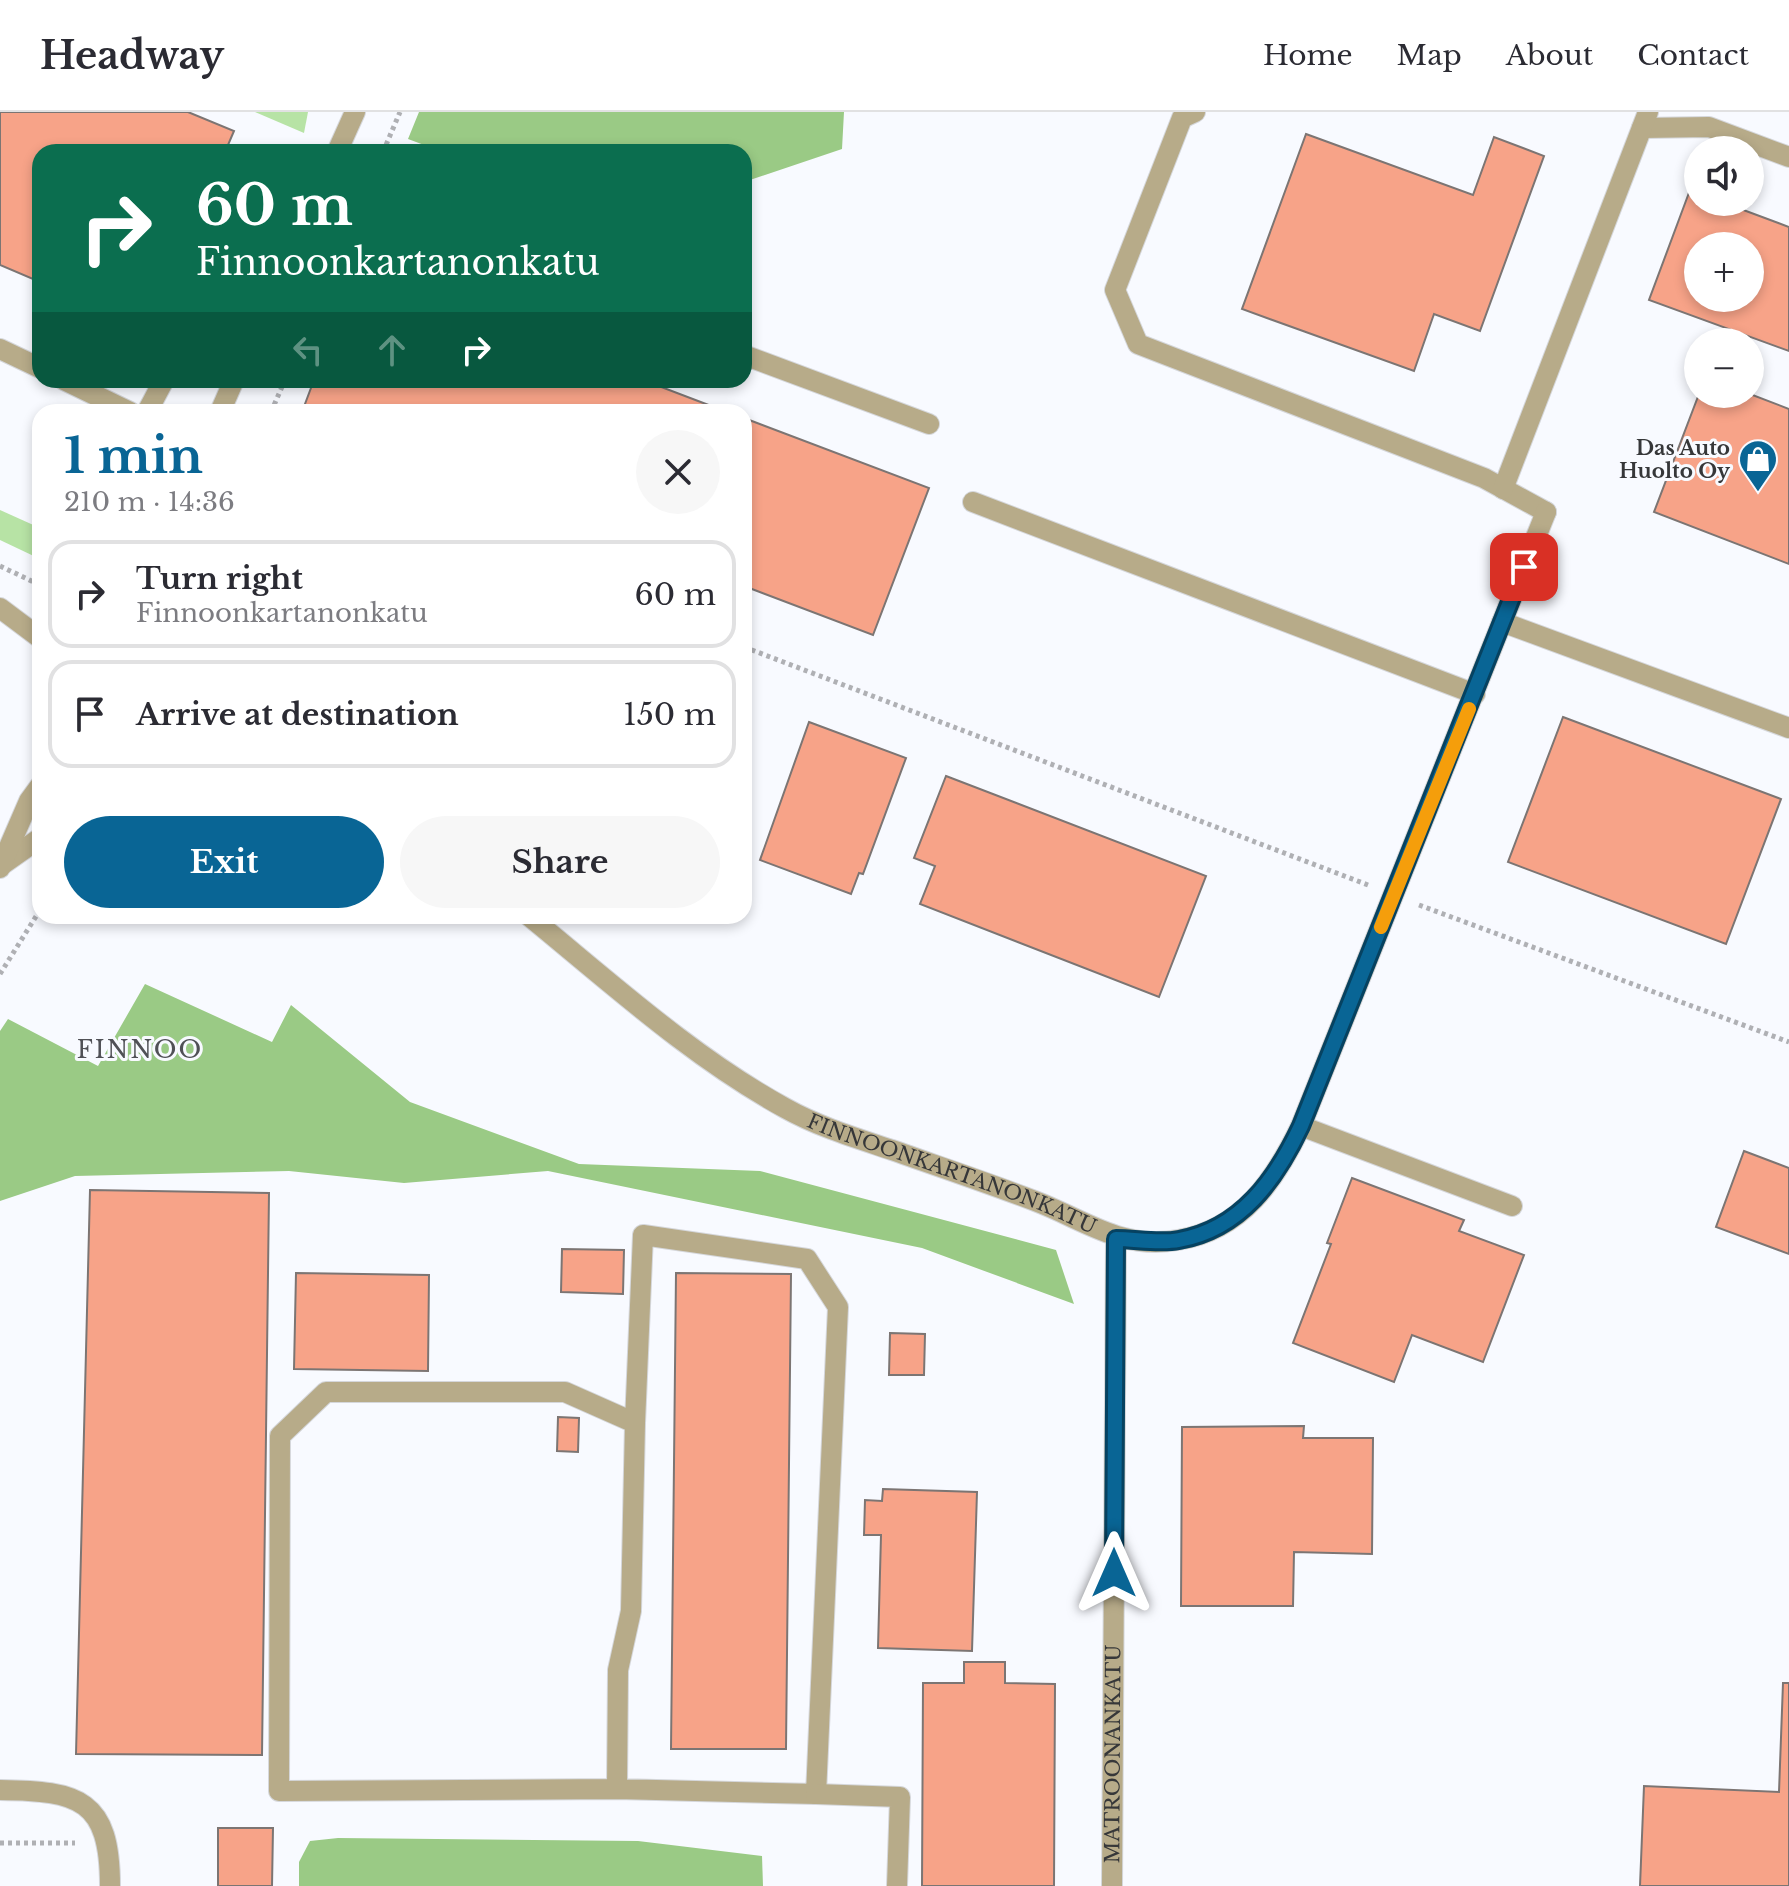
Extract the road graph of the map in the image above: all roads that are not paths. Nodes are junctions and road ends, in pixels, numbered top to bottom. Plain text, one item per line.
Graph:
1 (355, 112) edge
2 (1195, 112) edge
3 (1645, 120) edge
4 (1697, 120) edge
5 (341, 144) edge
6 (1789, 157) edge
7 (0, 349) edge
8 (752, 358) edge
9 (32, 364) edge
10 (80, 388) edge
11 (114, 404) edge
12 (929, 424) dead end
13 (1503, 489) junction
14 (973, 502) dead end
15 (0, 608) edge
16 (1502, 622) junction
17 (32, 632) edge
18 (1475, 694) junction
19 (1789, 728) edge
20 (32, 797) edge
21 (32, 844) edge
22 (2, 866) edge
23 (539, 924) edge
24 (1301, 1126) junction
25 (1512, 1206) dead end
26 (1116, 1239) junction
27 (635, 1423) junction
28 (617, 1789) junction
29 (0, 1790) edge
30 (816, 1794) junction
31 (110, 1886) edge
32 (897, 1886) edge
33 (1112, 1886) edge

1 - 5 street
2 - 13 street
3 - 4 street
3 - 13 street
4 - 6 street
7 - 9 street
8 - 12 street
10 - 11 street
13 - 16 street, FINNOONKARTANONKATU
14 - 18 street
15 - 17 street
16 - 18 street, FINNOONKARTANONKATU
16 - 19 street
18 - 24 street, FINNOONKARTANONKATU
20 - 22 street
21 - 22 street
23 - 26 street, FINNOONKARTANONKATU
24 - 25 street
24 - 26 street, FINNOONKARTANONKATU
26 - 33 street, MATROONANKATU
27 - 28 street
27 - 28 street
27 - 30 street
28 - 30 street
29 - 31 street
30 - 32 street

